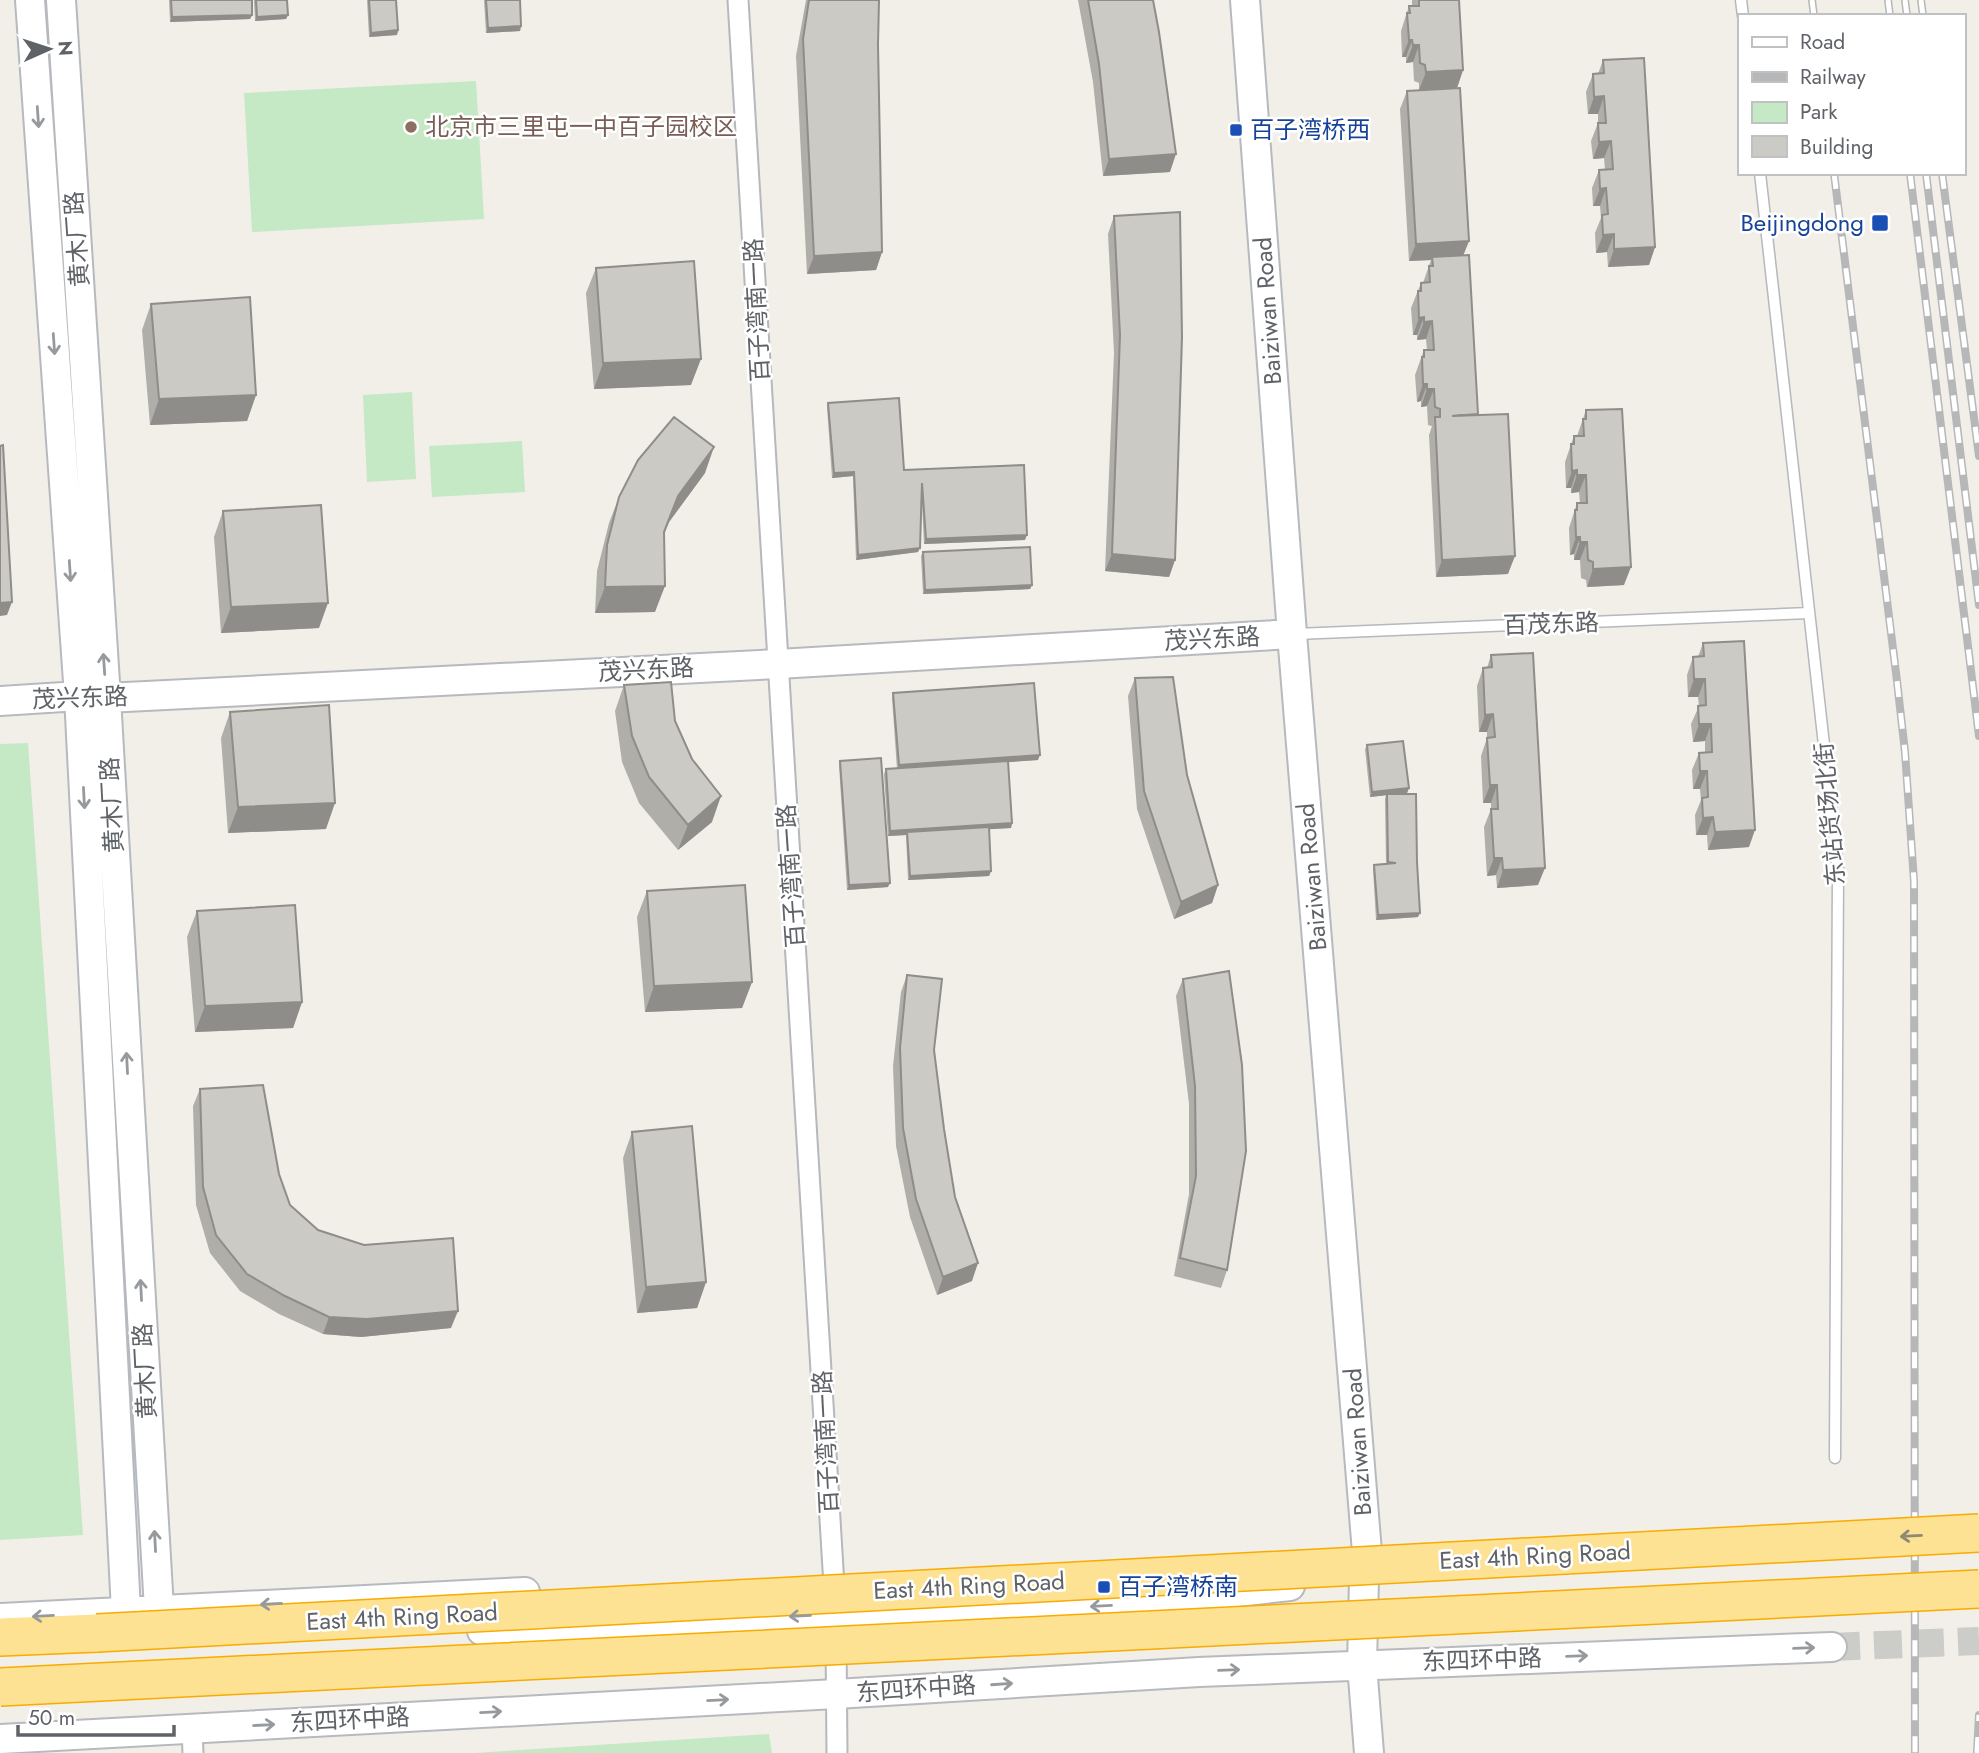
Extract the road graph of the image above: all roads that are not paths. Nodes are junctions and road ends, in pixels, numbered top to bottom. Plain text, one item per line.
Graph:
1 (30, 0) edge
2 (61, 0) edge
3 (738, 0) edge
4 (1245, 0) edge
5 (1760, 175) edge
6 (1809, 613) junction
7 (1292, 634) junction
8 (778, 664) junction
9 (92, 697) junction
10 (0, 701) edge
11 (1835, 1458) dead end
12 (1824, 1530) dead end
13 (1979, 1533) edge
14 (1826, 1558) dead end
15 (1365, 1565) junction
16 (834, 1577) junction
17 (1979, 1589) edge
18 (1827, 1595) dead end
19 (159, 1609) junction
20 (126, 1611) junction
21 (835, 1615) junction
22 (0, 1618) edge
23 (1363, 1632) junction
24 (0, 1637) edge
25 (1832, 1647) tunnel mouth
26 (0, 1653) edge
27 (838, 1659) junction
28 (1362, 1665) junction
29 (0, 1687) edge
30 (836, 1694) junction
31 (0, 1701) edge
32 (0, 1739) edge
33 (192, 1741) edge
34 (837, 1753) edge
35 (1369, 1753) edge

1 -> 9 main road
9 -> 2 main road, 黄木厂路
3 - 8 street, 百子湾南一路
4 - 7 main road, Baiziwan Road
5 - 6 lane, 东站货场北街
6 - 7 lane, 百茂东路
6 - 11 lane, 东站货场北街
7 - 8 main road, 茂兴东路
7 - 15 main road, Baiziwan Road
8 - 9 main road, 茂兴东路
8 - 16 street, 百子湾南一路
9 - 10 main road, 茂兴东路
19 -> 9 main road, 黄木厂路
9 -> 20 main road
12 - 15 main road
13 -> 24 highway, East 4th Ring Road, bridge
14 - 15 main road
15 - 16 main road
15 -> 21 main road
15 - 23 main road, Baiziwan Road
16 -> 19 main road
16 - 21 street, 百子湾南一路
17 - 29 highway, East 4th Ring Road, bridge
18 - 23 main road, 东四环中路
19 - 20 main road
20 -> 22 main road
21 -> 26 main road
21 - 27 street, 百子湾南一路
23 - 27 main road, 东四环中路
23 - 28 main road, Baiziwan Road
28 -> 25 main road, 东四环中路
27 - 30 street, 百子湾南一路
27 - 31 main road, 东四环中路
30 -> 28 main road, 东四环中路
28 - 35 main road, Baiziwan Road
33 -> 30 main road, 东四环中路
30 - 34 street, 百子湾南一路
32 - 33 main road, 东四环中路

